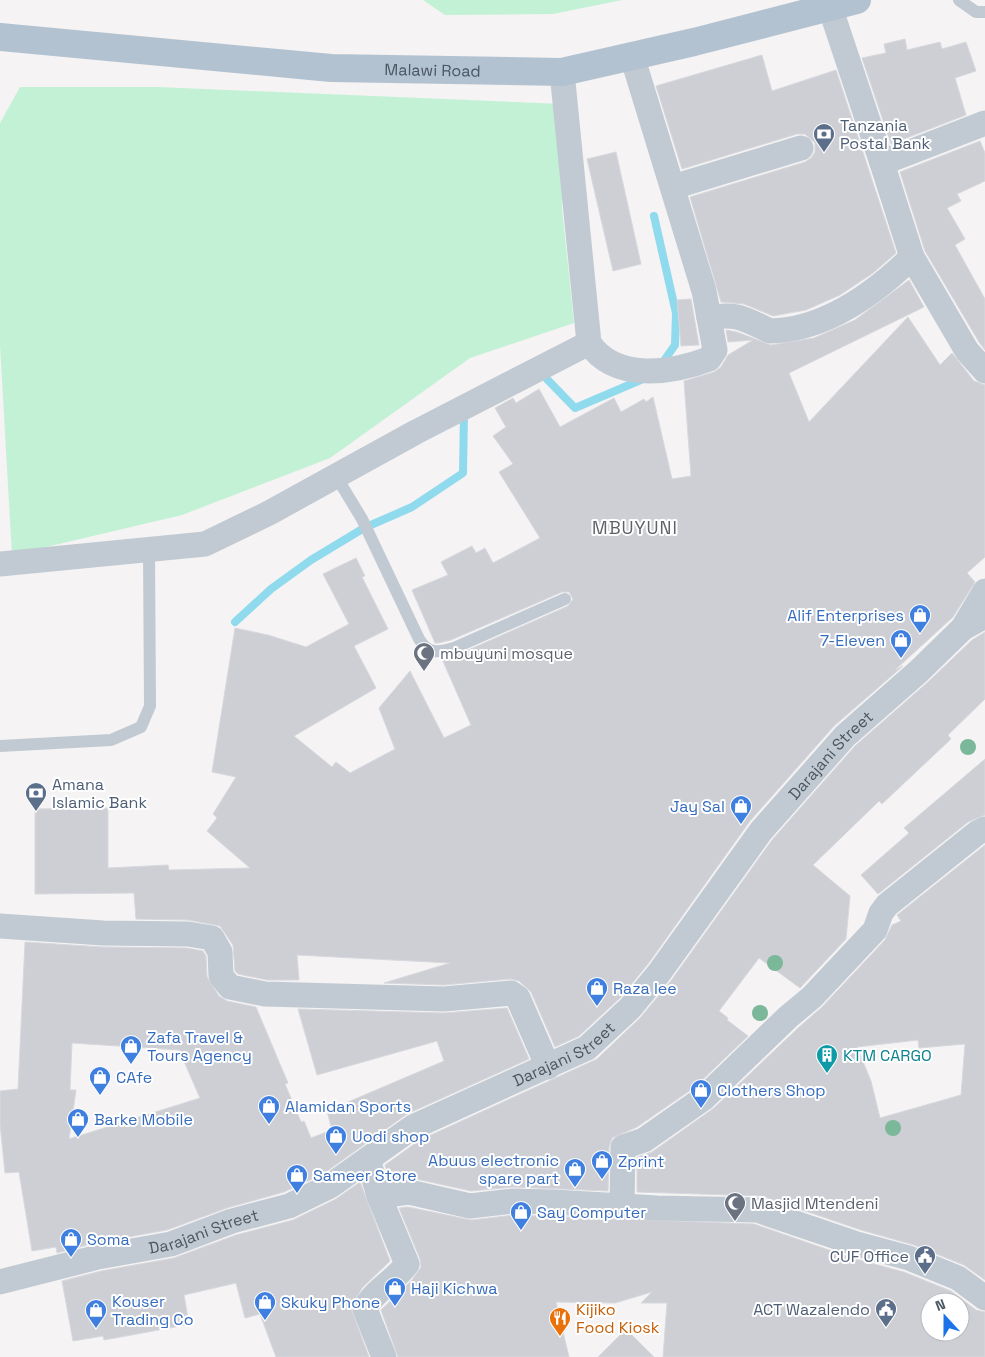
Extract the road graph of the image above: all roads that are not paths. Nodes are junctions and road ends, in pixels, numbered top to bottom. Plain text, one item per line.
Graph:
1 (857, 0) edge
2 (959, 0) edge
3 (830, 7) junction
4 (985, 12) edge
5 (10, 39) edge
6 (632, 56) junction
7 (0, 58) edge
8 (562, 72) junction
9 (985, 123) edge
10 (801, 148) dead end
11 (882, 163) junction
12 (673, 187) junction
13 (912, 257) junction
14 (709, 318) junction
15 (589, 343) junction
16 (985, 371) edge
17 (336, 476) junction
18 (149, 551) junction
19 (0, 564) edge
20 (985, 590) edge
21 (565, 599) dead end
22 (985, 616) edge
23 (963, 628) junction
24 (0, 746) edge
25 (985, 829) edge
26 (0, 926) edge
27 (548, 1067) junction
28 (368, 1159) junction
29 (378, 1196) junction
30 (622, 1206) junction
31 (0, 1282) edge
32 (985, 1298) edge
33 (384, 1357) edge

1 - 3 main road, Malawi Road
2 - 4 lane
3 - 6 main road, Malawi Road
3 - 11 street
5 - 7 main road
5 - 8 main road, Malawi Road
6 - 8 main road, Malawi Road
6 - 12 street
8 - 15 street
9 - 11 street
10 - 12 street
11 - 13 street
12 - 14 street
13 - 14 street
13 - 16 street
14 - 15 street
15 - 17 street
17 - 18 street
17 - 21 lane
18 - 19 street
18 - 24 lane
20 - 23 street
22 - 23 street, Darajani Street
23 - 27 street, Darajani Street
25 - 30 street
26 - 27 street
27 - 28 street, Darajani Street
28 - 29 street
28 - 31 street, Darajani Street
29 - 30 street
29 - 33 street
30 - 32 street

